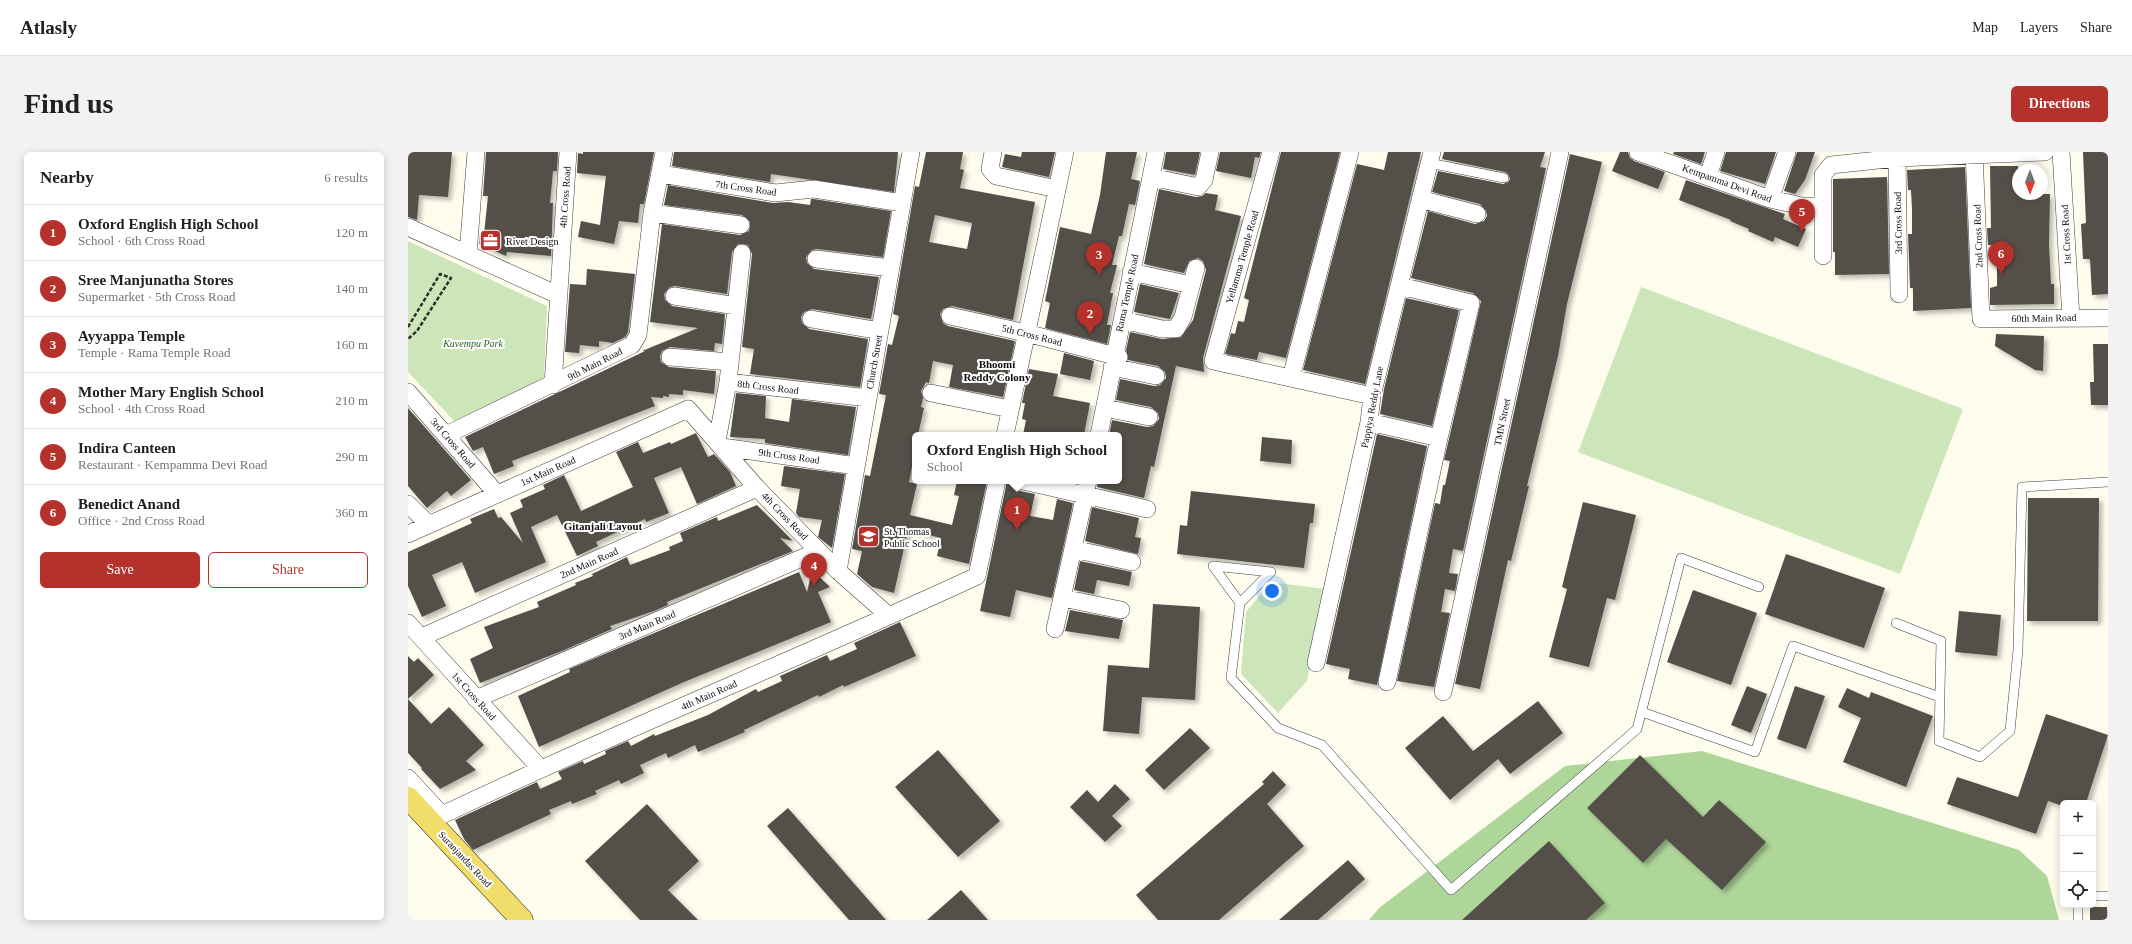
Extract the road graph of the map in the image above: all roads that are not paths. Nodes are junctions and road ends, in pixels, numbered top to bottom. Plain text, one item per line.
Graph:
1 (476, 152) edge
2 (568, 152) edge
3 (664, 152) edge
4 (911, 152) edge
5 (993, 152) edge
6 (1065, 152) edge
7 (1210, 152) edge
8 (1271, 152) edge
9 (1350, 152) edge
10 (1560, 152) edge
11 (1638, 152) edge
12 (1716, 152) edge
13 (1787, 152) edge
14 (2045, 152) edge
15 (2061, 152) edge
16 (1974, 154) edge
17 (1897, 155) edge
18 (1430, 157) edge
19 (1155, 165) edge
20 (661, 174) junction
21 (1708, 176) junction
22 (1504, 178) dead end
23 (1057, 189) junction
24 (1420, 198) junction
25 (1770, 199) junction
26 (902, 203) junction
27 (1822, 206) junction
28 (652, 212) junction
29 (1477, 214) dead end
30 (741, 225) dead end
31 (408, 227) edge
32 (742, 253) dead end
33 (468, 254) junction
34 (1823, 256) dead end
35 (816, 259) dead end
36 (890, 268) junction
37 (1196, 268) dead end
38 (1192, 285) junction
39 (1400, 286) junction
40 (1899, 294) dead end
41 (558, 295) junction
42 (674, 296) dead end
43 (736, 306) junction
44 (950, 316) dead end
45 (2071, 318) junction
46 (2108, 318) edge
47 (812, 319) dead end
48 (1981, 319) joint
49 (880, 331) junction
50 (1026, 333) junction
51 (1119, 349) junction
52 (670, 357) dead end
53 (730, 362) junction
54 (1156, 376) dead end
55 (1291, 378) junction
56 (728, 382) junction
57 (553, 385) junction
58 (408, 392) edge
59 (931, 393) dead end
60 (1372, 396) junction
61 (868, 398) junction
62 (688, 409) joint
63 (1010, 409) junction
64 (1149, 417) dead end
65 (1369, 422) junction
66 (1006, 432) edge
67 (1100, 432) edge
68 (446, 435) junction
69 (1439, 438) junction
70 (720, 444) junction
71 (856, 466) junction
72 (2108, 482) edge
73 (996, 484) edge
74 (1050, 484) edge
75 (757, 488) junction
76 (1087, 488) edge
77 (497, 494) junction
78 (408, 504) edge
79 (1147, 509) dead end
80 (429, 525) junction
81 (408, 534) edge
82 (1073, 550) junction
83 (818, 551) junction
84 (1132, 562) dead end
85 (838, 572) junction
86 (1760, 587) dead end
87 (1062, 598) junction
88 (1240, 603) junction
89 (1121, 610) dead end
90 (889, 616) junction
91 (1896, 623) dead end
92 (408, 624) edge
93 (1055, 628) dead end
94 (422, 638) junction
95 (1316, 663) dead end
96 (1387, 682) dead end
97 (1444, 692) dead end
98 (1940, 697) junction
99 (476, 699) junction
100 (1642, 712) junction
101 (540, 768) junction
102 (408, 778) edge
103 (408, 798) edge
104 (429, 815) edge
105 (2096, 896) edge
106 (2108, 896) edge
107 (2078, 908) edge
108 (508, 920) edge
109 (522, 920) edge
110 (2078, 920) edge

1 - 33 street
2 - 41 street, 4th Cross Road
3 - 20 street, 9th Main Road
4 - 26 street, Church Street
5 - 23 street
6 - 23 street
7 - 19 street
8 - 55 street, Yellamma Temple Road
9 - 55 street
10 - 97 street, TMN Street
11 - 21 street, Kempamma Devi Road
12 - 21 street
13 - 25 street
14 - 16 street
15 - 45 street, 1st Cross Road
16 - 17 street
16 - 48 street, 2nd Cross Road
17 - 27 street
17 - 40 street, 3rd Cross Road
18 - 22 lane
18 - 24 street, Pappiya Reddy Lane
19 - 51 street, Rama Temple Road
20 - 26 street, 7th Cross Road
20 - 28 street, 9th Main Road
21 - 25 street, Kempamma Devi Road
23 - 50 street
24 - 29 street
24 - 39 street, Pappiya Reddy Lane
25 - 27 street, Kempamma Devi Road
26 - 36 street, Church Street
27 - 34 street
28 - 30 street
28 - 57 street, 9th Main Road
31 - 33 street
32 - 43 street
33 - 41 street
35 - 36 street
36 - 49 street, Church Street
37 - 38 street
38 - 51 street
38 - 51 street
39 - 60 street, Pappiya Reddy Lane
39 - 69 street
41 - 57 street, 4th Cross Road
42 - 43 street
43 - 53 street
44 - 50 street, 5th Cross Road
45 - 46 street, 60th Main Road
45 - 48 street, 60th Main Road
47 - 49 street
49 - 61 street, Church Street
50 - 51 street, 5th Cross Road
50 - 63 street
51 - 54 street
51 - 64 street
51 - 67 street, Rama Temple Road
52 - 53 street
53 - 56 street
55 - 60 street
56 - 61 street, 8th Cross Road
56 - 70 street, 8th Cross Road
57 - 68 street, 9th Main Road
58 - 68 street, 3rd Cross Road
59 - 63 street
60 - 65 street, Pappiya Reddy Lane
61 - 71 street, Church Street
62 - 70 street, 4th Cross Road
62 - 77 street, 1st Main Road
63 - 66 street
65 - 69 street
65 - 95 street, Pappiya Reddy Lane
68 - 77 street, 3rd Cross Road
69 - 96 street
70 - 71 street, 9th Cross Road
70 - 75 street, 4th Cross Road
71 - 85 street, Church Street
72 - 98 lane
73 - 90 street, 4th Main Road
74 - 76 street
75 - 83 street, 4th Cross Road
75 - 94 street, 2nd Main Road
76 - 79 street
76 - 82 street
77 - 80 street, 1st Main Road
78 - 80 street
80 - 81 street, 1st Main Road
82 - 84 street
82 - 87 street
83 - 85 street, 4th Cross Road
83 - 99 street, 3rd Main Road
85 - 90 street, 4th Cross Road
86 - 100 lane
87 - 89 street
87 - 93 street
88 - 88 lane
88 - 100 lane
90 - 101 street, 4th Main Road
91 - 98 lane
92 - 94 street, 1st Cross Road
94 - 99 street, 1st Cross Road
98 - 100 lane
99 - 101 street, 1st Cross Road
101 - 104 street, 4th Main Road
102 - 104 street
103 - 104 main road, Suranjandas Road
104 - 108 main road, Suranjandas Road
104 - 109 main road, Suranjandas Road
105 - 106 lane
107 - 110 lane

